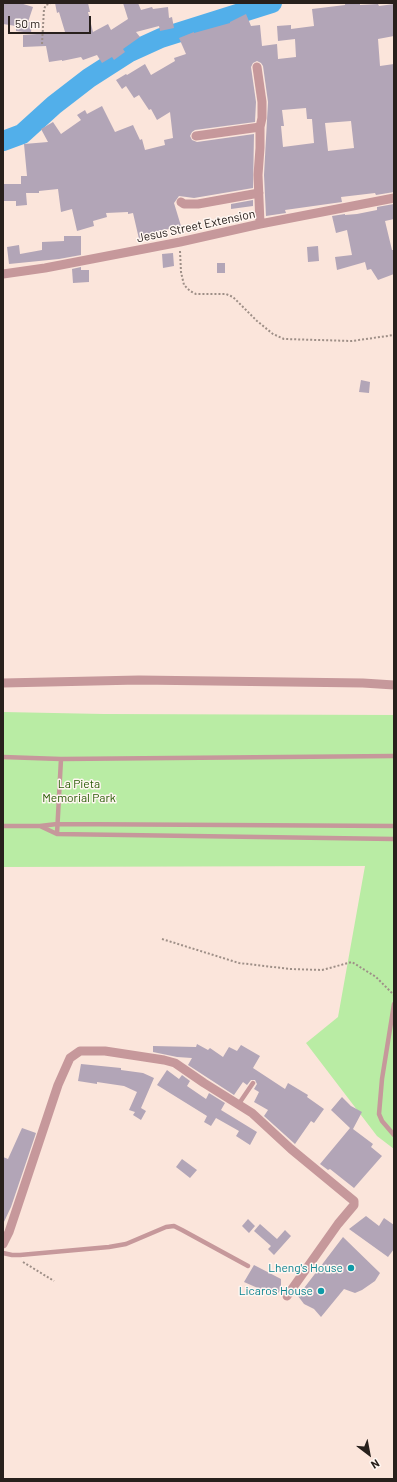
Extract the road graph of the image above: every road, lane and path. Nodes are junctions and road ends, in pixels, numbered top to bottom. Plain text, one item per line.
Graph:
1 (51, 3) edge
2 (42, 44) dead end
3 (257, 67) dead end
4 (260, 127) junction
5 (196, 136) dead end
6 (259, 193) junction
7 (394, 198) edge
8 (181, 202) dead end
9 (260, 224) junction
10 (180, 242) junction
11 (3, 274) edge
12 (394, 335) edge
13 (3, 683) edge
14 (394, 685) edge
15 (394, 756) edge
16 (3, 757) edge
17 (61, 759) junction
18 (57, 824) junction
19 (3, 826) edge
20 (40, 826) junction
21 (394, 826) edge
22 (57, 834) junction
23 (394, 839) edge
24 (162, 939) dead end
25 (394, 995) edge
26 (394, 1004) edge
27 (393, 1012) edge
28 (253, 1083) dead end
29 (238, 1105) junction
30 (387, 1128) junction
31 (394, 1129) edge
32 (394, 1135) edge
33 (3, 1244) edge
34 (3, 1253) edge
35 (12, 1255) junction
36 (248, 1266) dead end
37 (54, 1281) dead end
38 (287, 1296) dead end

1 - 2 path
3 - 4 street
4 - 5 street
4 - 6 street
6 - 8 street
6 - 9 street
7 - 9 street, Jesus Street Extension
9 - 10 street, Jesus Street Extension
10 - 11 street, Jesus Street Extension
10 - 12 path
13 - 14 street
15 - 17 lane
16 - 17 lane
17 - 18 lane
18 - 20 lane
18 - 21 lane
18 - 22 lane
19 - 20 lane
20 - 22 lane
22 - 23 lane
24 - 25 path
26 - 27 lane
27 - 30 lane
28 - 29 lane
29 - 33 street
29 - 38 street
30 - 31 lane
30 - 32 lane
34 - 35 lane
35 - 36 lane
35 - 37 path

